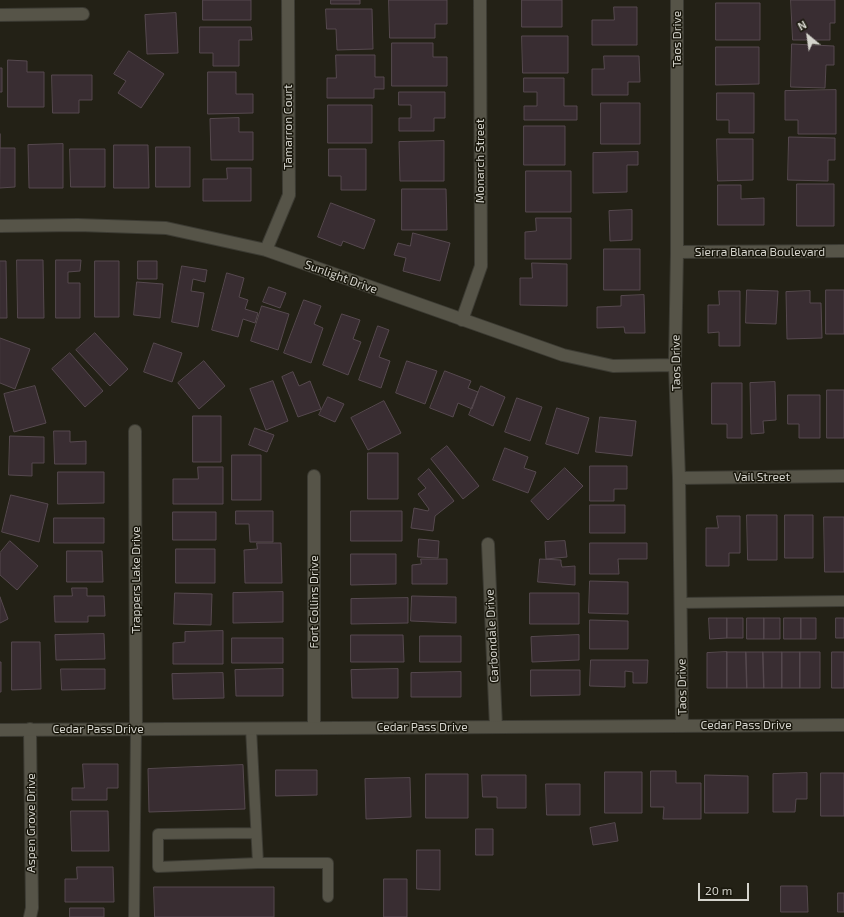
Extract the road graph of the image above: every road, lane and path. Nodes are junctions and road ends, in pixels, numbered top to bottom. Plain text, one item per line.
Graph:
1 (288, 0) edge
2 (480, 0) edge
3 (677, 0) edge
4 (83, 14) dead end
5 (0, 15) edge
6 (0, 226) edge
7 (266, 250) junction
8 (677, 252) junction
9 (844, 252) edge
10 (462, 320) junction
11 (675, 365) junction
12 (135, 431) dead end
13 (314, 476) dead end
14 (844, 476) edge
15 (680, 478) junction
16 (488, 544) dead end
17 (844, 601) edge
18 (681, 603) junction
19 (844, 724) edge
20 (682, 726) junction
21 (496, 727) junction
22 (251, 728) junction
23 (314, 728) junction
24 (30, 729) junction
25 (136, 729) junction
26 (0, 730) edge
27 (256, 833) junction
28 (258, 863) junction
29 (328, 897) dead end
30 (30, 917) edge
31 (134, 917) edge

1 - 7 street, Tamarron Court
2 - 10 street, Monarch Street
3 - 8 street, Taos Drive
4 - 5 street
6 - 7 street, Sunlight Drive
7 - 10 street, Sunlight Drive
8 - 9 street, Sierra Blanca Boulevard
8 - 11 street, Taos Drive
10 - 11 street, Sunlight Drive
11 - 15 street, Taos Drive
12 - 25 street, Trappers Lake Drive
13 - 23 street, Fort Collins Drive
14 - 15 street, Vail Street
15 - 18 street, Taos Drive
16 - 21 street, Carbondale Drive
17 - 18 lane
18 - 20 street, Taos Drive
19 - 20 street, Cedar Pass Drive
20 - 21 street, Cedar Pass Drive
21 - 23 street, Cedar Pass Drive
22 - 23 street, Cedar Pass Drive
22 - 25 street, Cedar Pass Drive
22 - 27 lane
24 - 25 street, Cedar Pass Drive
24 - 26 street, Cedar Pass Drive
24 - 30 street, Aspen Grove Drive
25 - 31 lane
27 - 28 lane
27 - 28 lane
28 - 29 lane

